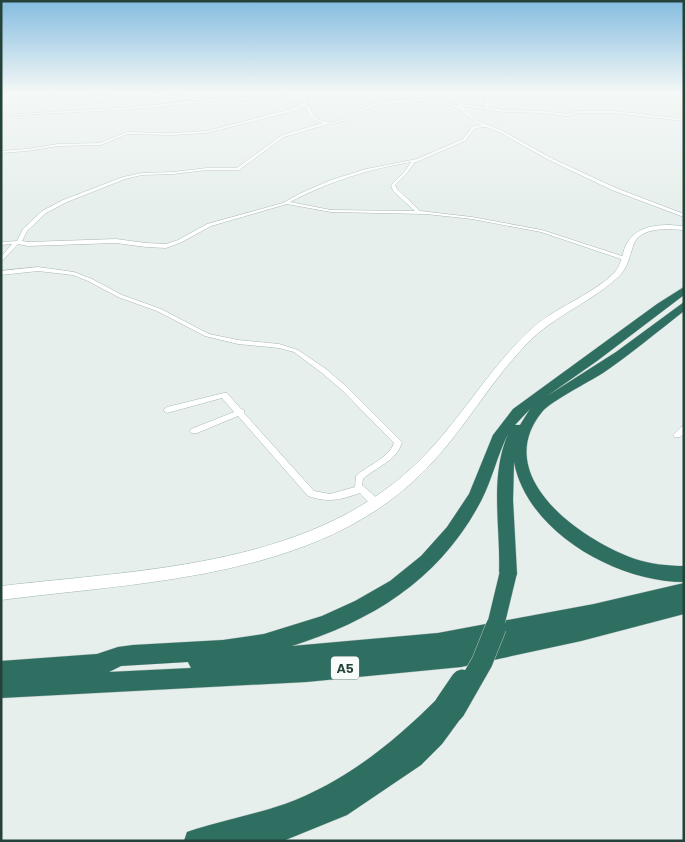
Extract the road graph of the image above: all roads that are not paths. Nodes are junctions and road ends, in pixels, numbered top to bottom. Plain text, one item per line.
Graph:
1 (205, 131) edge
2 (299, 131) edge
3 (471, 131) edge
4 (501, 131) edge
5 (1, 152) edge
6 (419, 160) junction
7 (284, 204) junction
8 (419, 213) junction
9 (684, 216) edge
10 (684, 228) edge
11 (17, 242) junction
12 (1, 244) edge
13 (626, 259) junction
14 (1, 260) edge
15 (1, 273) edge
16 (684, 290) edge
17 (684, 305) edge
18 (537, 408) junction
19 (167, 410) dead end
20 (241, 412) junction
21 (516, 414) junction
22 (194, 431) dead end
23 (360, 489) junction
24 (376, 503) junction
25 (505, 573) junction
26 (684, 574) edge
27 (684, 591) edge
28 (1, 593) edge
29 (684, 606) edge
30 (99, 664) junction
31 (3, 684) edge
32 (449, 708) junction
33 (196, 841) edge
34 (244, 841) edge

1 - 5 street
2 - 11 street
3 - 6 street
4 - 9 street
6 - 7 street
6 - 8 street
7 - 8 street
7 - 11 street
8 - 13 street
10 - 13 street
11 - 12 street
11 - 14 street
13 - 24 street
15 - 23 street
16 - 21 highway
17 - 18 highway
18 - 25 highway
18 - 26 highway
19 - 20 street
20 - 22 street
20 - 23 street
21 - 25 highway
21 - 30 highway
23 - 24 street
24 - 28 street
25 - 32 highway, bridge
27 - 30 highway, A5
29 - 31 highway, A5
30 - 31 highway, A5
32 - 33 highway
32 - 34 highway

